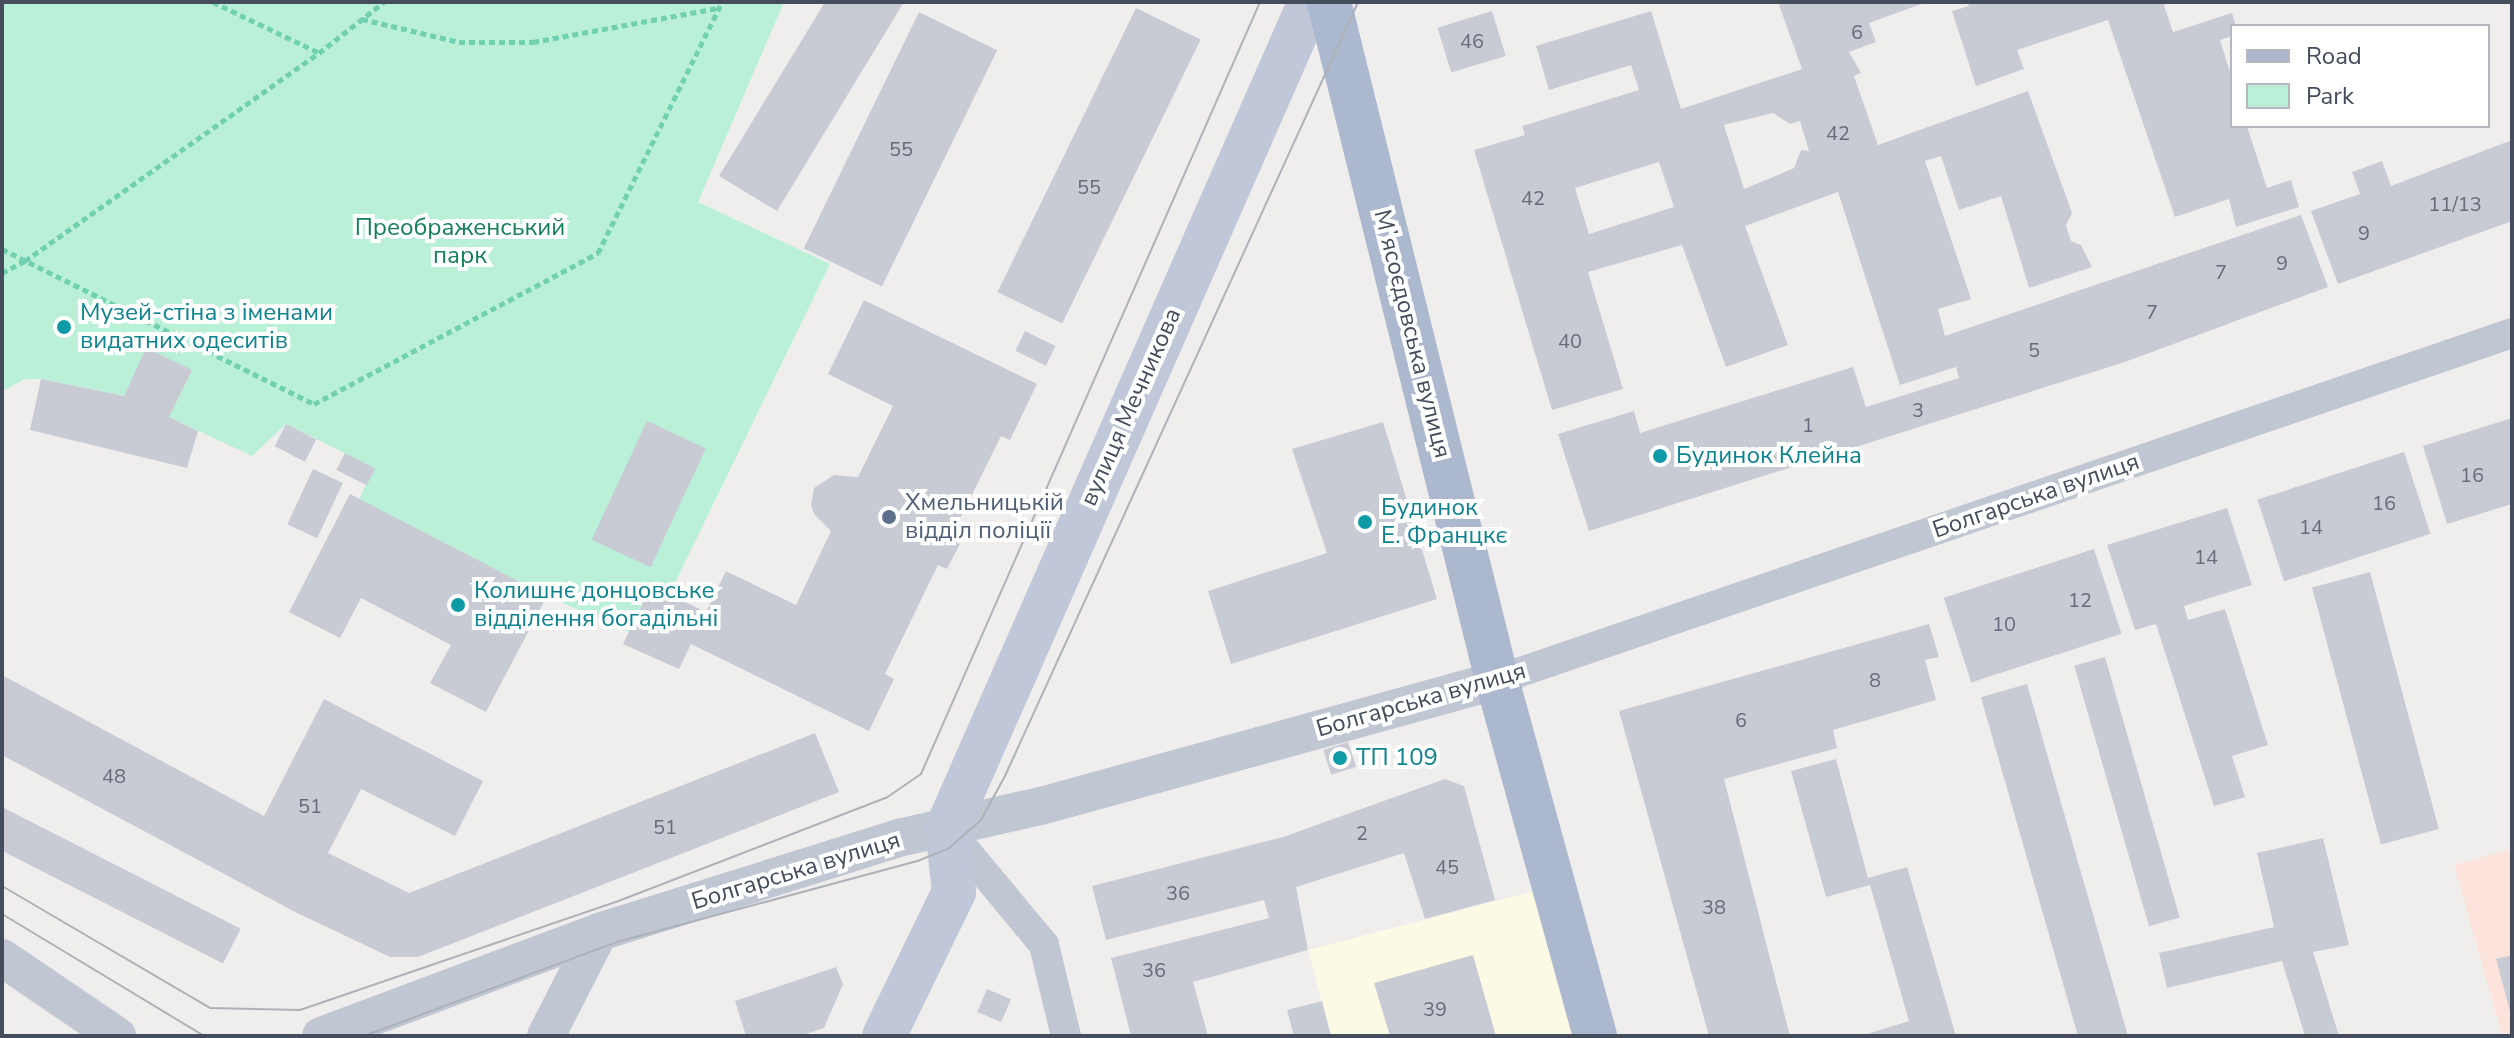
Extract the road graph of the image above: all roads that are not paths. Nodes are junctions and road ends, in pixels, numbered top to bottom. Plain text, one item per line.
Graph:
1 (1310, 2) edge
2 (1329, 2) edge
3 (2512, 333) edge
4 (1497, 680) junction
5 (947, 828) junction
6 (599, 932) junction
7 (2, 958) edge
8 (117, 1036) edge
9 (321, 1036) edge
10 (546, 1036) edge
11 (884, 1036) edge
12 (1066, 1036) edge
13 (1595, 1036) edge

1 - 5 main road, вулиця Мечникова
2 - 4 main road, Мʼясоєдовська вулиця
3 - 4 street, Болгарська вулиця
4 - 5 street, Болгарська вулиця
4 - 13 main road, Мʼясоєдовська вулиця
5 - 6 street, Болгарська вулиця
5 - 11 main road, вулиця Мечникова
5 - 12 street
6 - 9 street, Болгарська вулиця
6 - 10 street
7 - 8 street

